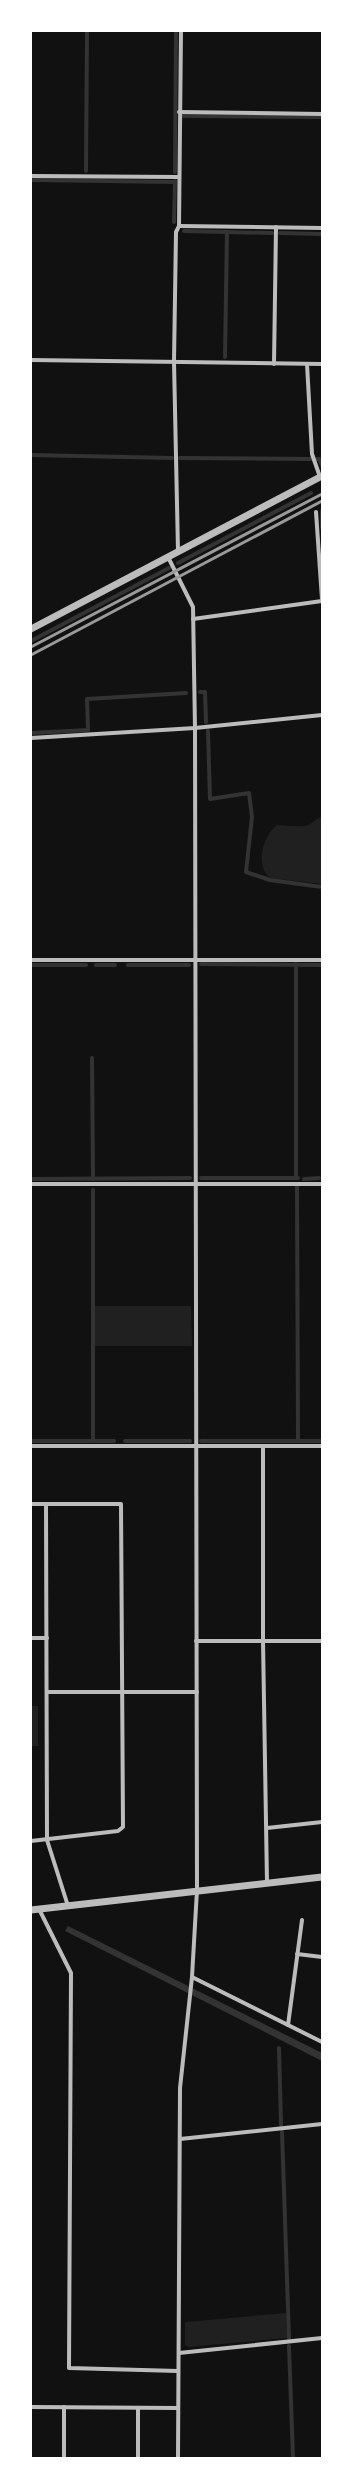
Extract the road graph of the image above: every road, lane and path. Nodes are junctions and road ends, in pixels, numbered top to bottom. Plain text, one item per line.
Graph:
1 (181, 31) edge
2 (179, 112) junction
3 (322, 114) edge
4 (31, 176) edge
5 (178, 177) junction
6 (179, 226) junction
7 (276, 227) junction
8 (322, 228) edge
9 (31, 360) edge
10 (174, 362) junction
11 (274, 364) junction
12 (307, 364) junction
13 (322, 364) edge
14 (321, 476) edge
15 (316, 512) dead end
16 (178, 551) junction
17 (168, 557) junction
18 (321, 563) edge
19 (322, 600) edge
20 (193, 619) junction
21 (31, 630) edge
22 (322, 715) edge
23 (195, 728) junction
24 (31, 738) edge
25 (31, 960) edge
26 (195, 960) junction
27 (322, 960) edge
28 (31, 1184) edge
29 (195, 1184) junction
30 (322, 1184) edge
31 (31, 1446) edge
32 (195, 1446) junction
33 (263, 1446) junction
34 (322, 1446) edge
35 (31, 1504) edge
36 (46, 1504) junction
37 (31, 1638) edge
38 (47, 1638) junction
39 (263, 1641) junction
40 (322, 1641) edge
41 (196, 1642) junction
42 (47, 1692) junction
43 (122, 1692) junction
44 (197, 1692) junction
45 (322, 1822) edge
46 (267, 1828) junction
47 (47, 1840) junction
48 (31, 1842) edge
49 (322, 1877) edge
50 (268, 1883) junction
51 (197, 1890) junction
52 (68, 1906) junction
53 (39, 1909) junction
54 (31, 1910) edge
55 (302, 1920) dead end
56 (297, 1954) junction
57 (322, 1957) edge
58 (192, 1977) junction
59 (288, 2025) junction
60 (322, 2042) edge
61 (322, 2124) edge
62 (180, 2139) junction
63 (322, 2338) edge
64 (179, 2353) junction
65 (178, 2371) junction
66 (31, 2407) edge
67 (64, 2407) junction
68 (138, 2408) junction
69 (178, 2408) junction
70 (64, 2458) edge
71 (138, 2458) edge
72 (178, 2458) edge

1 - 2 street
2 - 3 street
2 - 5 street
4 - 5 street
5 - 6 street
6 - 7 street
6 - 10 street
7 - 8 street
7 - 11 street
9 - 10 street
10 - 11 street
10 - 16 street
11 - 12 street
12 - 13 street
12 - 14 street
14 - 16 street
15 - 18 street
16 - 17 street
17 - 20 street
17 - 21 street
18 - 19 street
19 - 20 street
20 - 23 street
22 - 23 street
23 - 24 street
23 - 26 street
25 - 26 street
26 - 27 street
26 - 29 street
28 - 29 street
29 - 30 street
29 - 32 street
31 - 32 street
32 - 33 street
32 - 41 street
33 - 34 street
33 - 39 street
35 - 36 street
36 - 38 street
36 - 43 street
37 - 38 street
38 - 42 street
39 - 40 street
39 - 41 street
39 - 46 street
41 - 44 street
42 - 43 street
42 - 47 street
43 - 44 street
43 - 47 street
44 - 51 street
45 - 46 street
46 - 50 street
47 - 48 street
47 - 52 street
49 - 50 street
50 - 51 street
51 - 52 street
51 - 58 street
52 - 53 street
53 - 54 street
53 - 65 street
55 - 56 street
56 - 57 street
56 - 59 street
58 - 59 street
58 - 62 street
59 - 60 street
61 - 62 street
62 - 64 street
63 - 64 street
64 - 65 street
65 - 69 street
66 - 67 street
67 - 68 street
67 - 70 street
68 - 69 street
68 - 71 street
69 - 72 street

